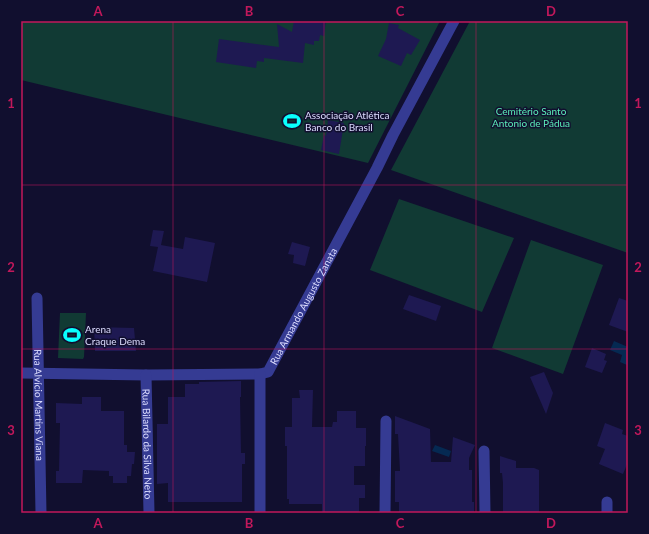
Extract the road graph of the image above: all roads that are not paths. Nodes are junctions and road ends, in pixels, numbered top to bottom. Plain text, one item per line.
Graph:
1 (454, 21) edge
2 (37, 298) dead end
3 (21, 373) edge
4 (38, 373) junction
5 (260, 374) junction
6 (146, 375) junction
7 (386, 421) dead end
8 (484, 451) dead end
9 (41, 513) edge
10 (148, 513) edge
11 (260, 513) edge
12 (385, 513) edge
13 (485, 513) edge

1 - 5 street, Rua Armando Augusto Zanata
2 - 4 street, Rua Alvício Martins Viana
3 - 4 street, Rua Armando Augusto Zanata
4 - 6 street, Rua Armando Augusto Zanata
4 - 9 street, Rua Alvício Martins Viana
5 - 6 street, Rua Armando Augusto Zanata
5 - 11 street
6 - 10 street, Rua Bilardo da Silva Neto
7 - 12 street
8 - 13 street

